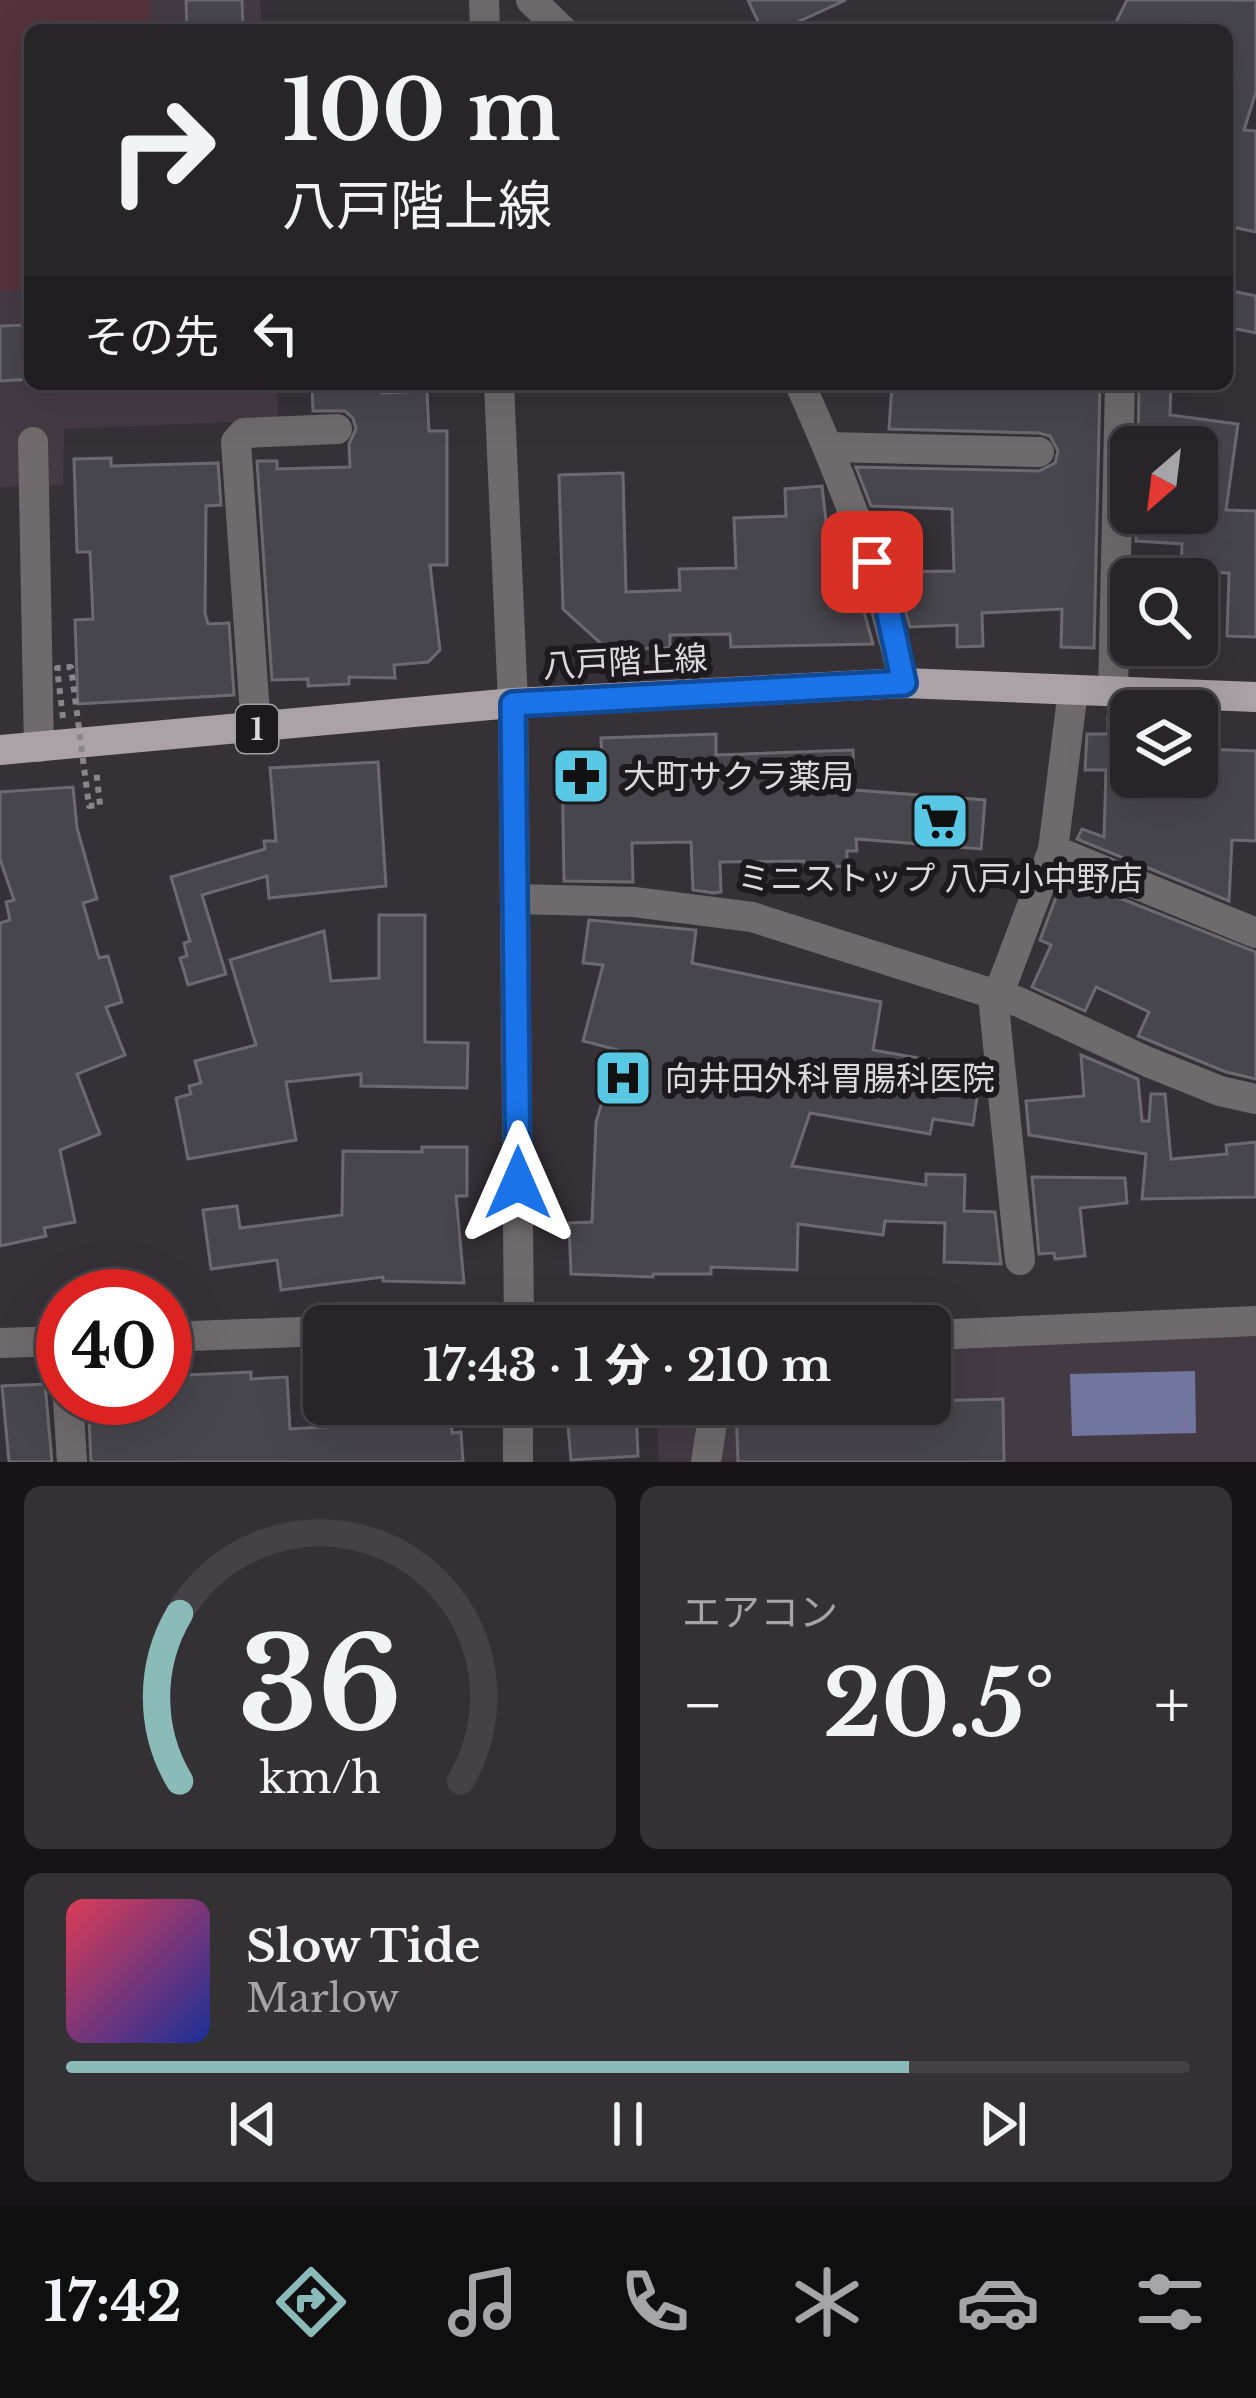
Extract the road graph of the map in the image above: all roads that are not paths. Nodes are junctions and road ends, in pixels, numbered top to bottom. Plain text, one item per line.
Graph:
1 (531, 0) edge
2 (556, 24) edge
3 (499, 390) edge
4 (803, 390) edge
5 (1120, 390) edge
6 (337, 429) dead end
7 (33, 442) dead end
8 (828, 447) junction
9 (1039, 452) dead end
10 (904, 683) junction
11 (1073, 690) junction
12 (1113, 690) edge
13 (1110, 692) edge
14 (1218, 696) edge
15 (1256, 698) edge
16 (513, 704) junction
17 (256, 729) junction
18 (39, 747) junction
19 (0, 750) edge
20 (1053, 850) junction
21 (516, 899) junction
22 (1256, 933) edge
23 (998, 996) junction
24 (1256, 1099) edge
25 (1020, 1260) dead end
26 (519, 1305) edge
27 (1256, 1321) edge
28 (303, 1332) edge
29 (951, 1334) edge
30 (192, 1336) edge
31 (36, 1342) edge
32 (0, 1343) edge
33 (70, 1425) edge
34 (518, 1425) edge
35 (712, 1425) edge
36 (72, 1462) edge
37 (518, 1462) edge
38 (706, 1462) edge

1 - 2 street
3 - 16 street
4 - 8 street
5 - 12 street
6 - 17 street
7 - 18 street
8 - 9 street
8 - 10 street
10 - 11 main road, 八戸階上線 / 1
10 - 16 main road, 八戸階上線 / 1
11 - 13 main road, 八戸階上線 / 1
11 - 20 street
14 - 15 main road, 八戸階上線 / 1
16 - 17 main road, 八戸階上線 / 1
16 - 21 street
17 - 18 main road, 八戸階上線 / 1
18 - 19 main road, 八戸階上線 / 1
20 - 22 street
20 - 23 street
21 - 23 street
21 - 26 street
23 - 24 street
23 - 25 street
27 - 29 street
28 - 30 street
31 - 32 street
33 - 36 street
34 - 37 street
35 - 38 street

